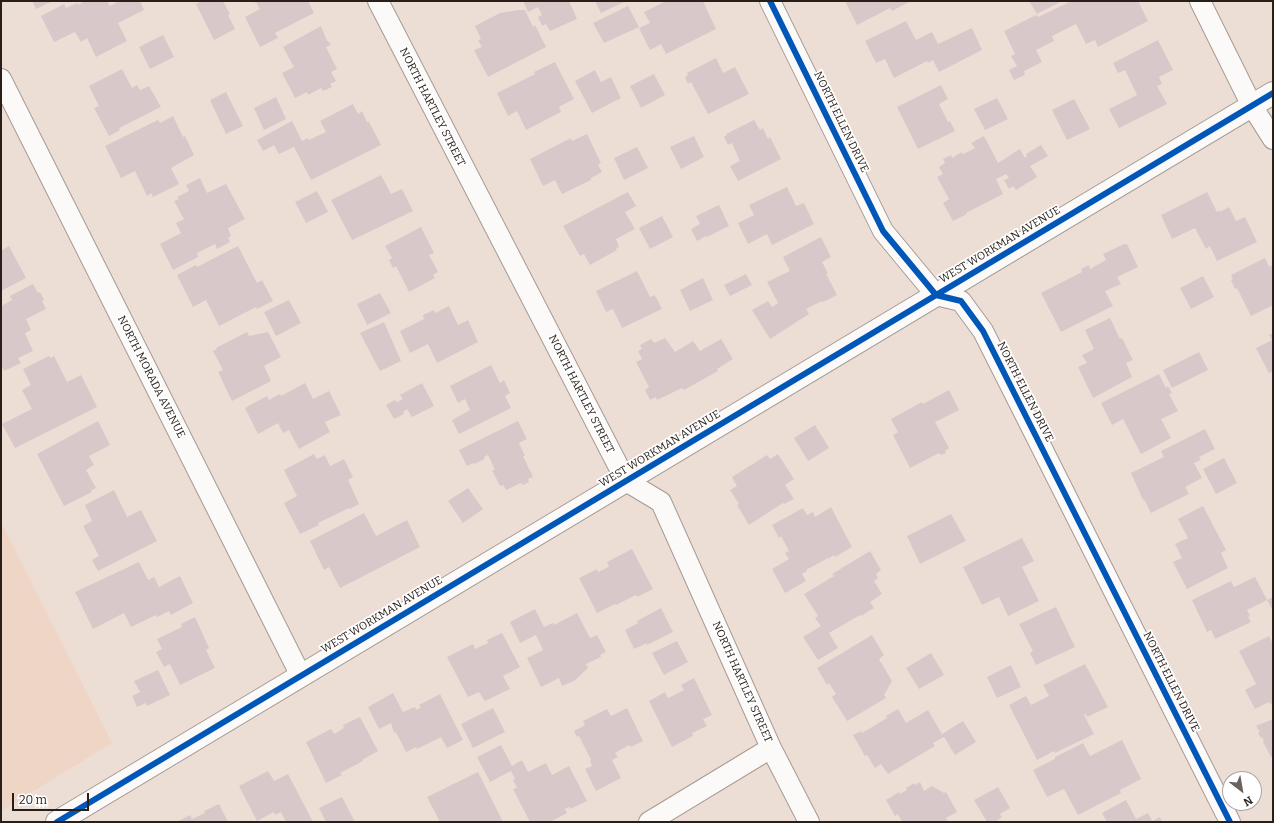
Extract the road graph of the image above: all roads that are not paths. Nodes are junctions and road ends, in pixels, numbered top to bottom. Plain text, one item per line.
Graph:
1 (378, 1) edge
2 (770, 1) edge
3 (1200, 1) edge
4 (1, 79) edge
5 (1273, 93) edge
6 (1252, 106) junction
7 (1273, 139) edge
8 (936, 295) junction
9 (626, 481) junction
10 (301, 676) junction
11 (771, 748) junction
12 (57, 822) edge
13 (649, 822) edge
14 (809, 822) edge
15 (1230, 822) edge

1 - 9 street, NORTH HARTLEY STREET
2 - 8 street, NORTH ELLEN DRIVE
3 - 6 street
4 - 10 street, NORTH MORADA AVENUE
5 - 6 street, WEST WORKMAN AVENUE
6 - 7 street
6 - 8 street, WEST WORKMAN AVENUE
8 - 9 street, WEST WORKMAN AVENUE
8 - 15 street, NORTH ELLEN DRIVE
9 - 10 street, WEST WORKMAN AVENUE
9 - 11 street, NORTH HARTLEY STREET
10 - 12 street, WEST WORKMAN AVENUE
11 - 13 street
11 - 14 street, NORTH HARTLEY STREET

